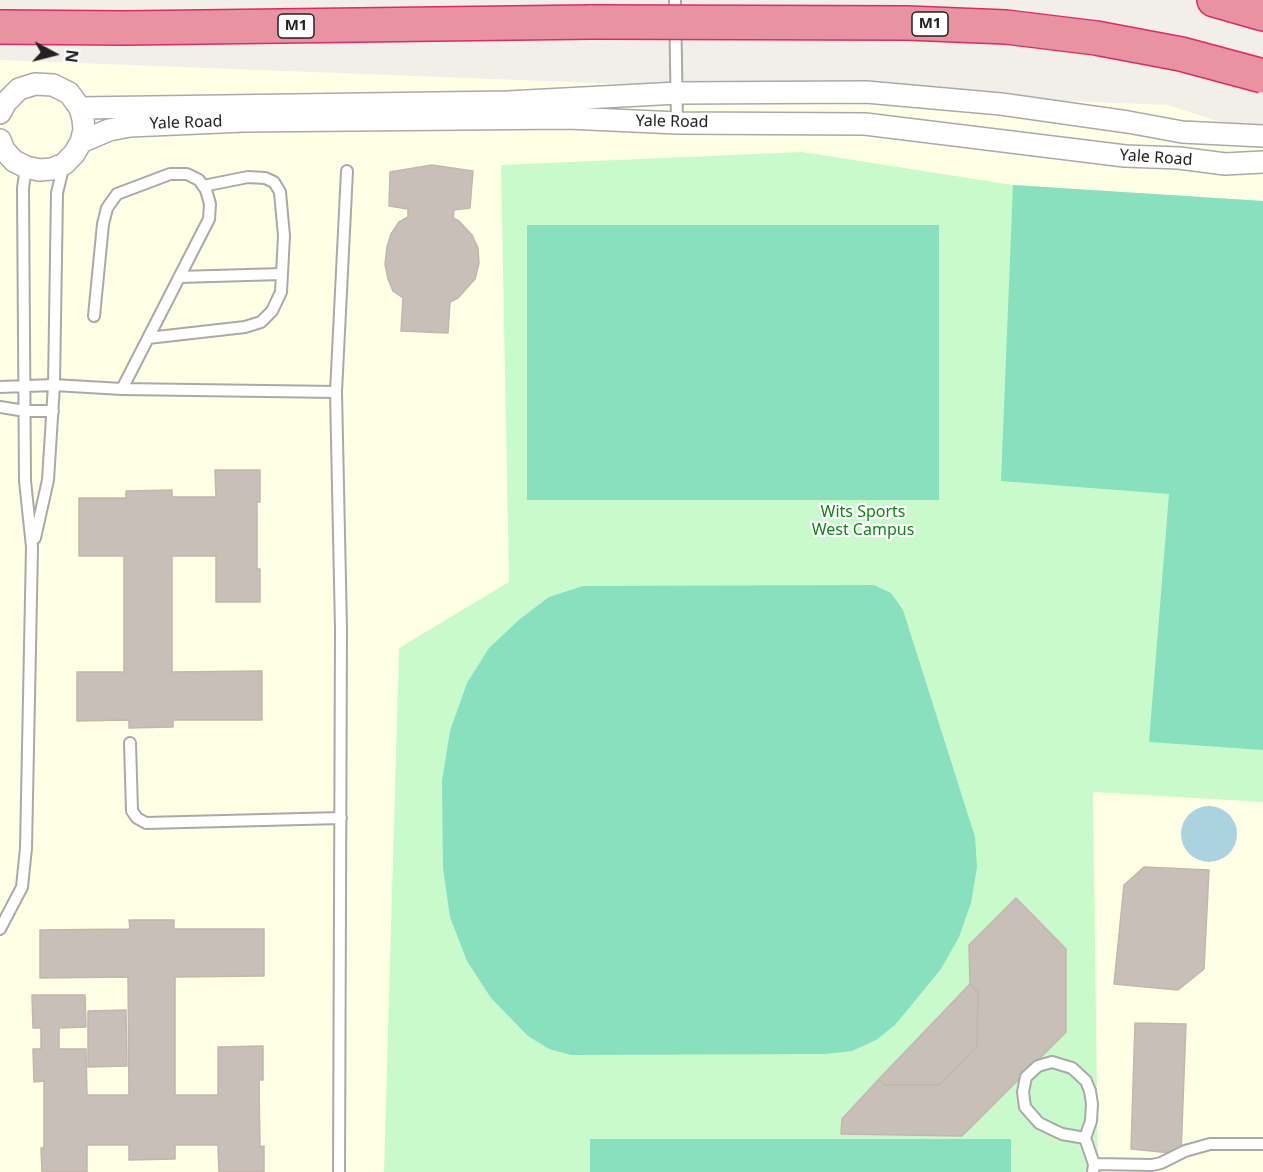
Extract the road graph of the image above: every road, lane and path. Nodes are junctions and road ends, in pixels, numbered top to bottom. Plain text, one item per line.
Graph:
1 (675, 0) edge
2 (1214, 0) edge
3 (1263, 14) edge
4 (0, 27) edge
5 (1263, 76) edge
6 (678, 93) junction
7 (2, 105) edge
8 (80, 108) junction
9 (429, 111) junction
10 (677, 123) junction
11 (1263, 136) edge
12 (0, 140) edge
13 (81, 142) junction
14 (1263, 162) edge
15 (64, 164) junction
16 (26, 167) junction
17 (347, 171) dead end
18 (203, 186) junction
19 (282, 274) junction
20 (179, 277) junction
21 (94, 316) dead end
22 (148, 338) junction
23 (26, 385) junction
24 (54, 385) junction
25 (0, 387) edge
26 (122, 389) junction
27 (336, 392) junction
28 (0, 407) edge
29 (26, 411) junction
30 (53, 411) junction
31 (32, 547) junction
32 (130, 743) dead end
33 (341, 818) junction
34 (0, 929) edge
35 (1085, 1138) junction
36 (1263, 1144) edge
37 (1093, 1168) edge
38 (339, 1172) edge

1 - 6 lane
2 - 3 highway
4 - 5 highway, M1, bridge
6 - 9 street, Yale Road
6 - 10 lane
6 - 11 street, Yale Road
7 - 8 street
8 - 9 street, Yale Road
8 - 13 street
9 - 10 street, Yale Road
9 - 13 street, Yale Road
10 - 14 street, Yale Road
12 - 16 street
13 - 15 street
15 - 16 street
15 - 24 lane
16 - 23 lane
17 - 27 lane
18 - 19 lane
18 - 20 lane
18 - 21 lane
19 - 20 lane
19 - 22 lane
20 - 22 lane
22 - 26 lane
23 - 24 lane
23 - 25 lane
23 - 29 lane
24 - 26 lane
24 - 30 lane
26 - 27 lane
27 - 33 lane
28 - 29 lane
29 - 30 lane
29 - 31 lane
30 - 31 lane
31 - 34 lane
32 - 33 lane
33 - 38 lane
35 - 35 lane
35 - 37 lane
36 - 37 lane

